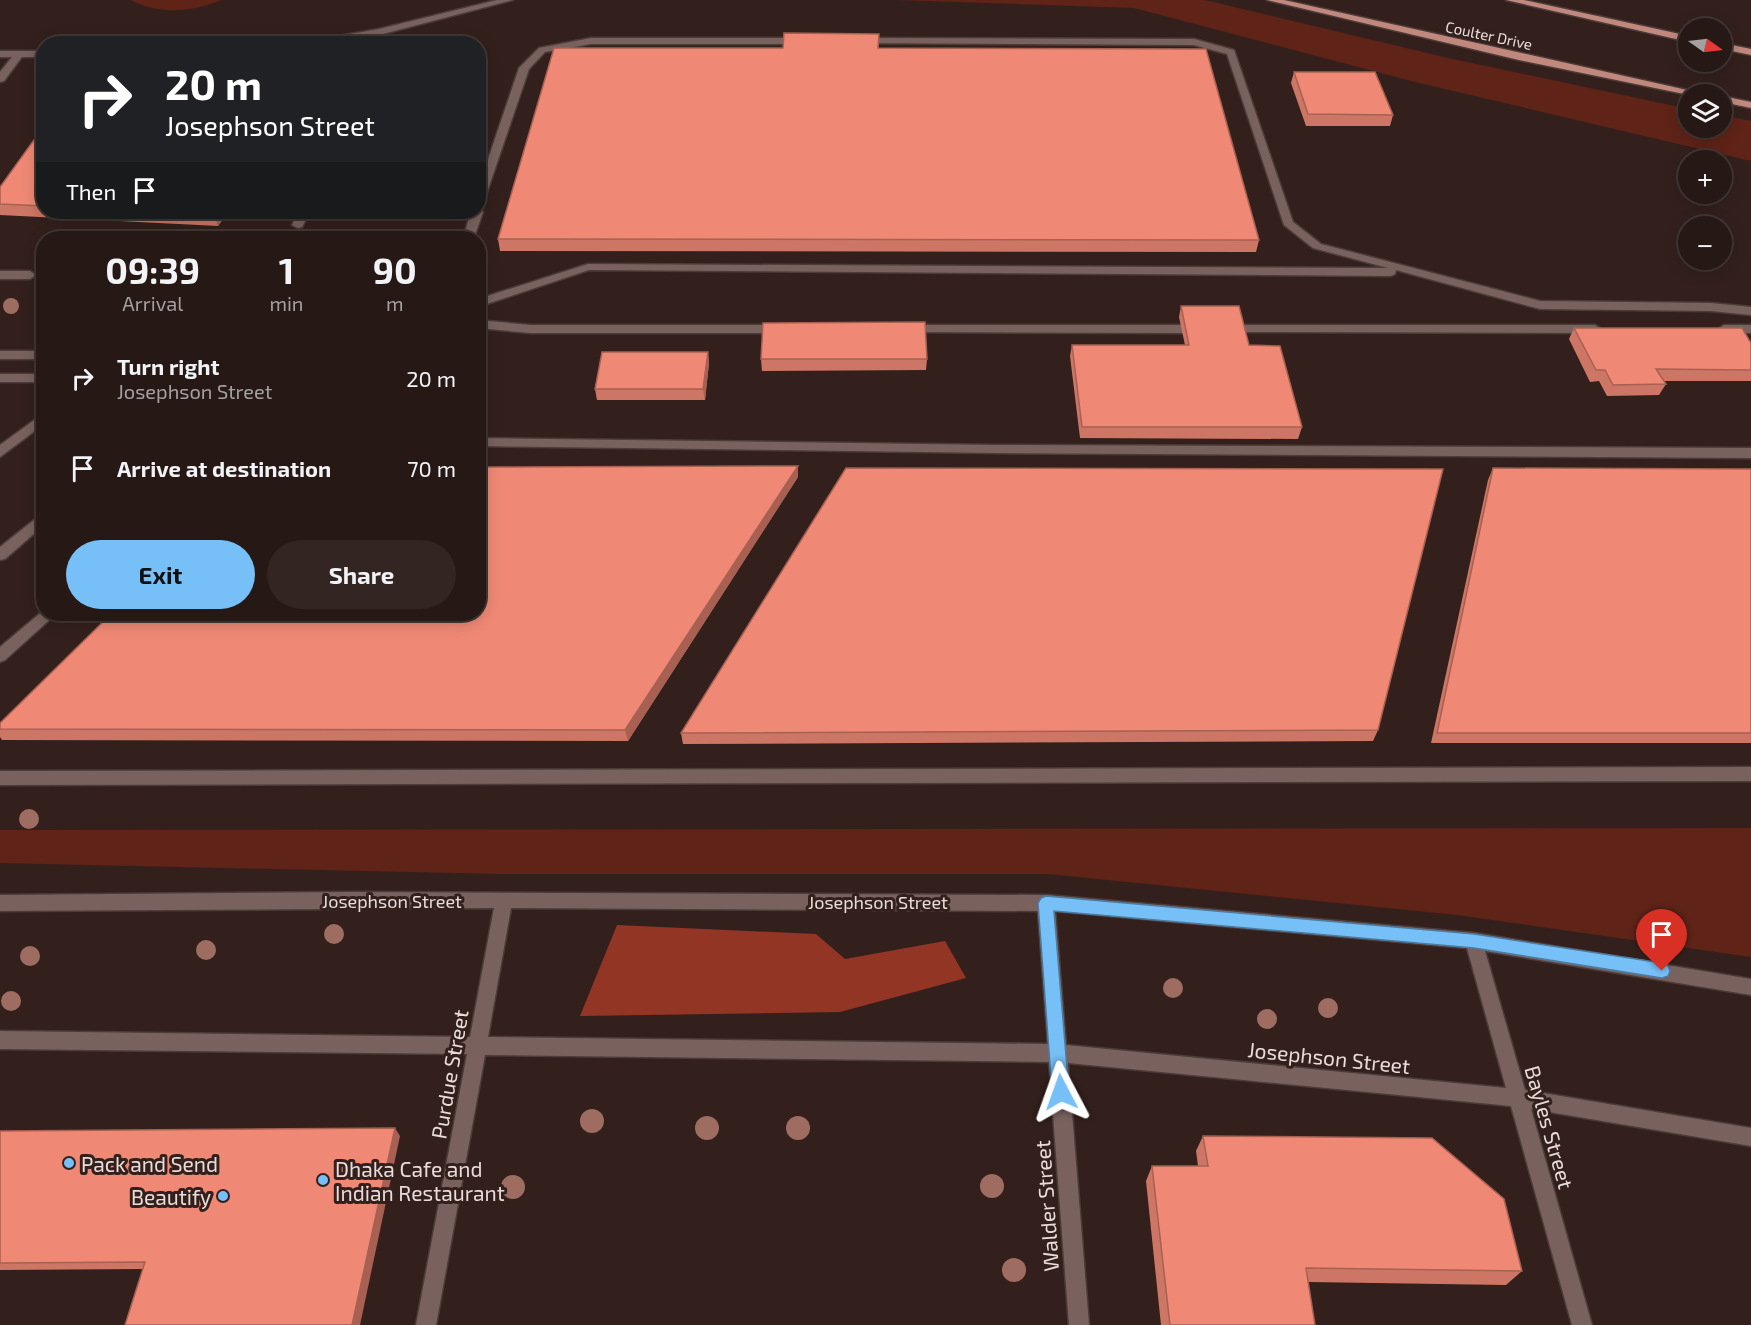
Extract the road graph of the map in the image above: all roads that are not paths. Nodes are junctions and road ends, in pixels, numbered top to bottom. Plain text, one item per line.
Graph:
1 (508, 0) edge
2 (1272, 0) edge
3 (1511, 0) edge
4 (379, 32) junction
5 (352, 36) edge
6 (377, 36) edge
7 (1678, 37) edge
8 (815, 41) edge
9 (851, 41) edge
10 (1732, 48) edge
11 (1751, 52) edge
12 (0, 54) edge
13 (19, 54) junction
14 (36, 54) edge
15 (0, 79) edge
16 (1678, 90) edge
17 (1732, 101) edge
18 (1751, 105) edge
19 (486, 183) edge
20 (301, 219) edge
21 (298, 225) dead end
22 (1410, 272) junction
23 (0, 275) edge
24 (30, 275) dead end
25 (486, 300) edge
26 (1751, 311) edge
27 (486, 325) edge
28 (791, 329) edge
29 (898, 329) edge
30 (1183, 329) edge
31 (1240, 329) edge
32 (1609, 329) edge
33 (1715, 329) edge
34 (1751, 329) edge
35 (0, 355) edge
36 (36, 355) edge
37 (0, 378) edge
38 (36, 378) edge
39 (36, 423) edge
40 (486, 442) edge
41 (0, 452) edge
42 (1751, 453) edge
43 (36, 524) edge
44 (0, 555) edge
45 (41, 621) edge
46 (0, 656) edge
47 (1751, 774) edge
48 (0, 778) edge
49 (504, 901) junction
50 (0, 903) edge
51 (1046, 903) junction
52 (1474, 941) junction
53 (1751, 987) edge
54 (0, 1040) edge
55 (477, 1046) junction
56 (1058, 1053) junction
57 (1518, 1098) junction
58 (1751, 1137) edge
59 (426, 1325) edge
60 (1079, 1325) edge
61 (1582, 1325) edge

1 - 4 street
2 - 16 main road, Coulter Drive
3 - 7 main road
4 - 5 street
4 - 6 street
8 - 19 street
9 - 22 street
10 - 11 main road
12 - 13 street
13 - 14 street
13 - 15 street
17 - 18 main road
20 - 21 street
22 - 25 street
22 - 26 street
23 - 24 street
27 - 28 street
29 - 30 street
31 - 32 street
33 - 34 street
35 - 36 street
37 - 38 street
39 - 41 street
40 - 42 street
43 - 44 street
45 - 46 street
47 - 48 street
49 - 50 street, Josephson Street
49 - 51 street, Josephson Street
49 - 55 street, Purdue Street
51 - 52 street, Josephson Street
51 - 56 street, Walder Street
52 - 53 street, Josephson Street
52 - 57 street, Bayles Street
54 - 55 street, Josephson Street
55 - 56 street, Josephson Street
55 - 59 street, Purdue Street
56 - 57 street, Josephson Street
56 - 60 street, Walder Street
57 - 58 street, Josephson Street
57 - 61 street, Bayles Street

